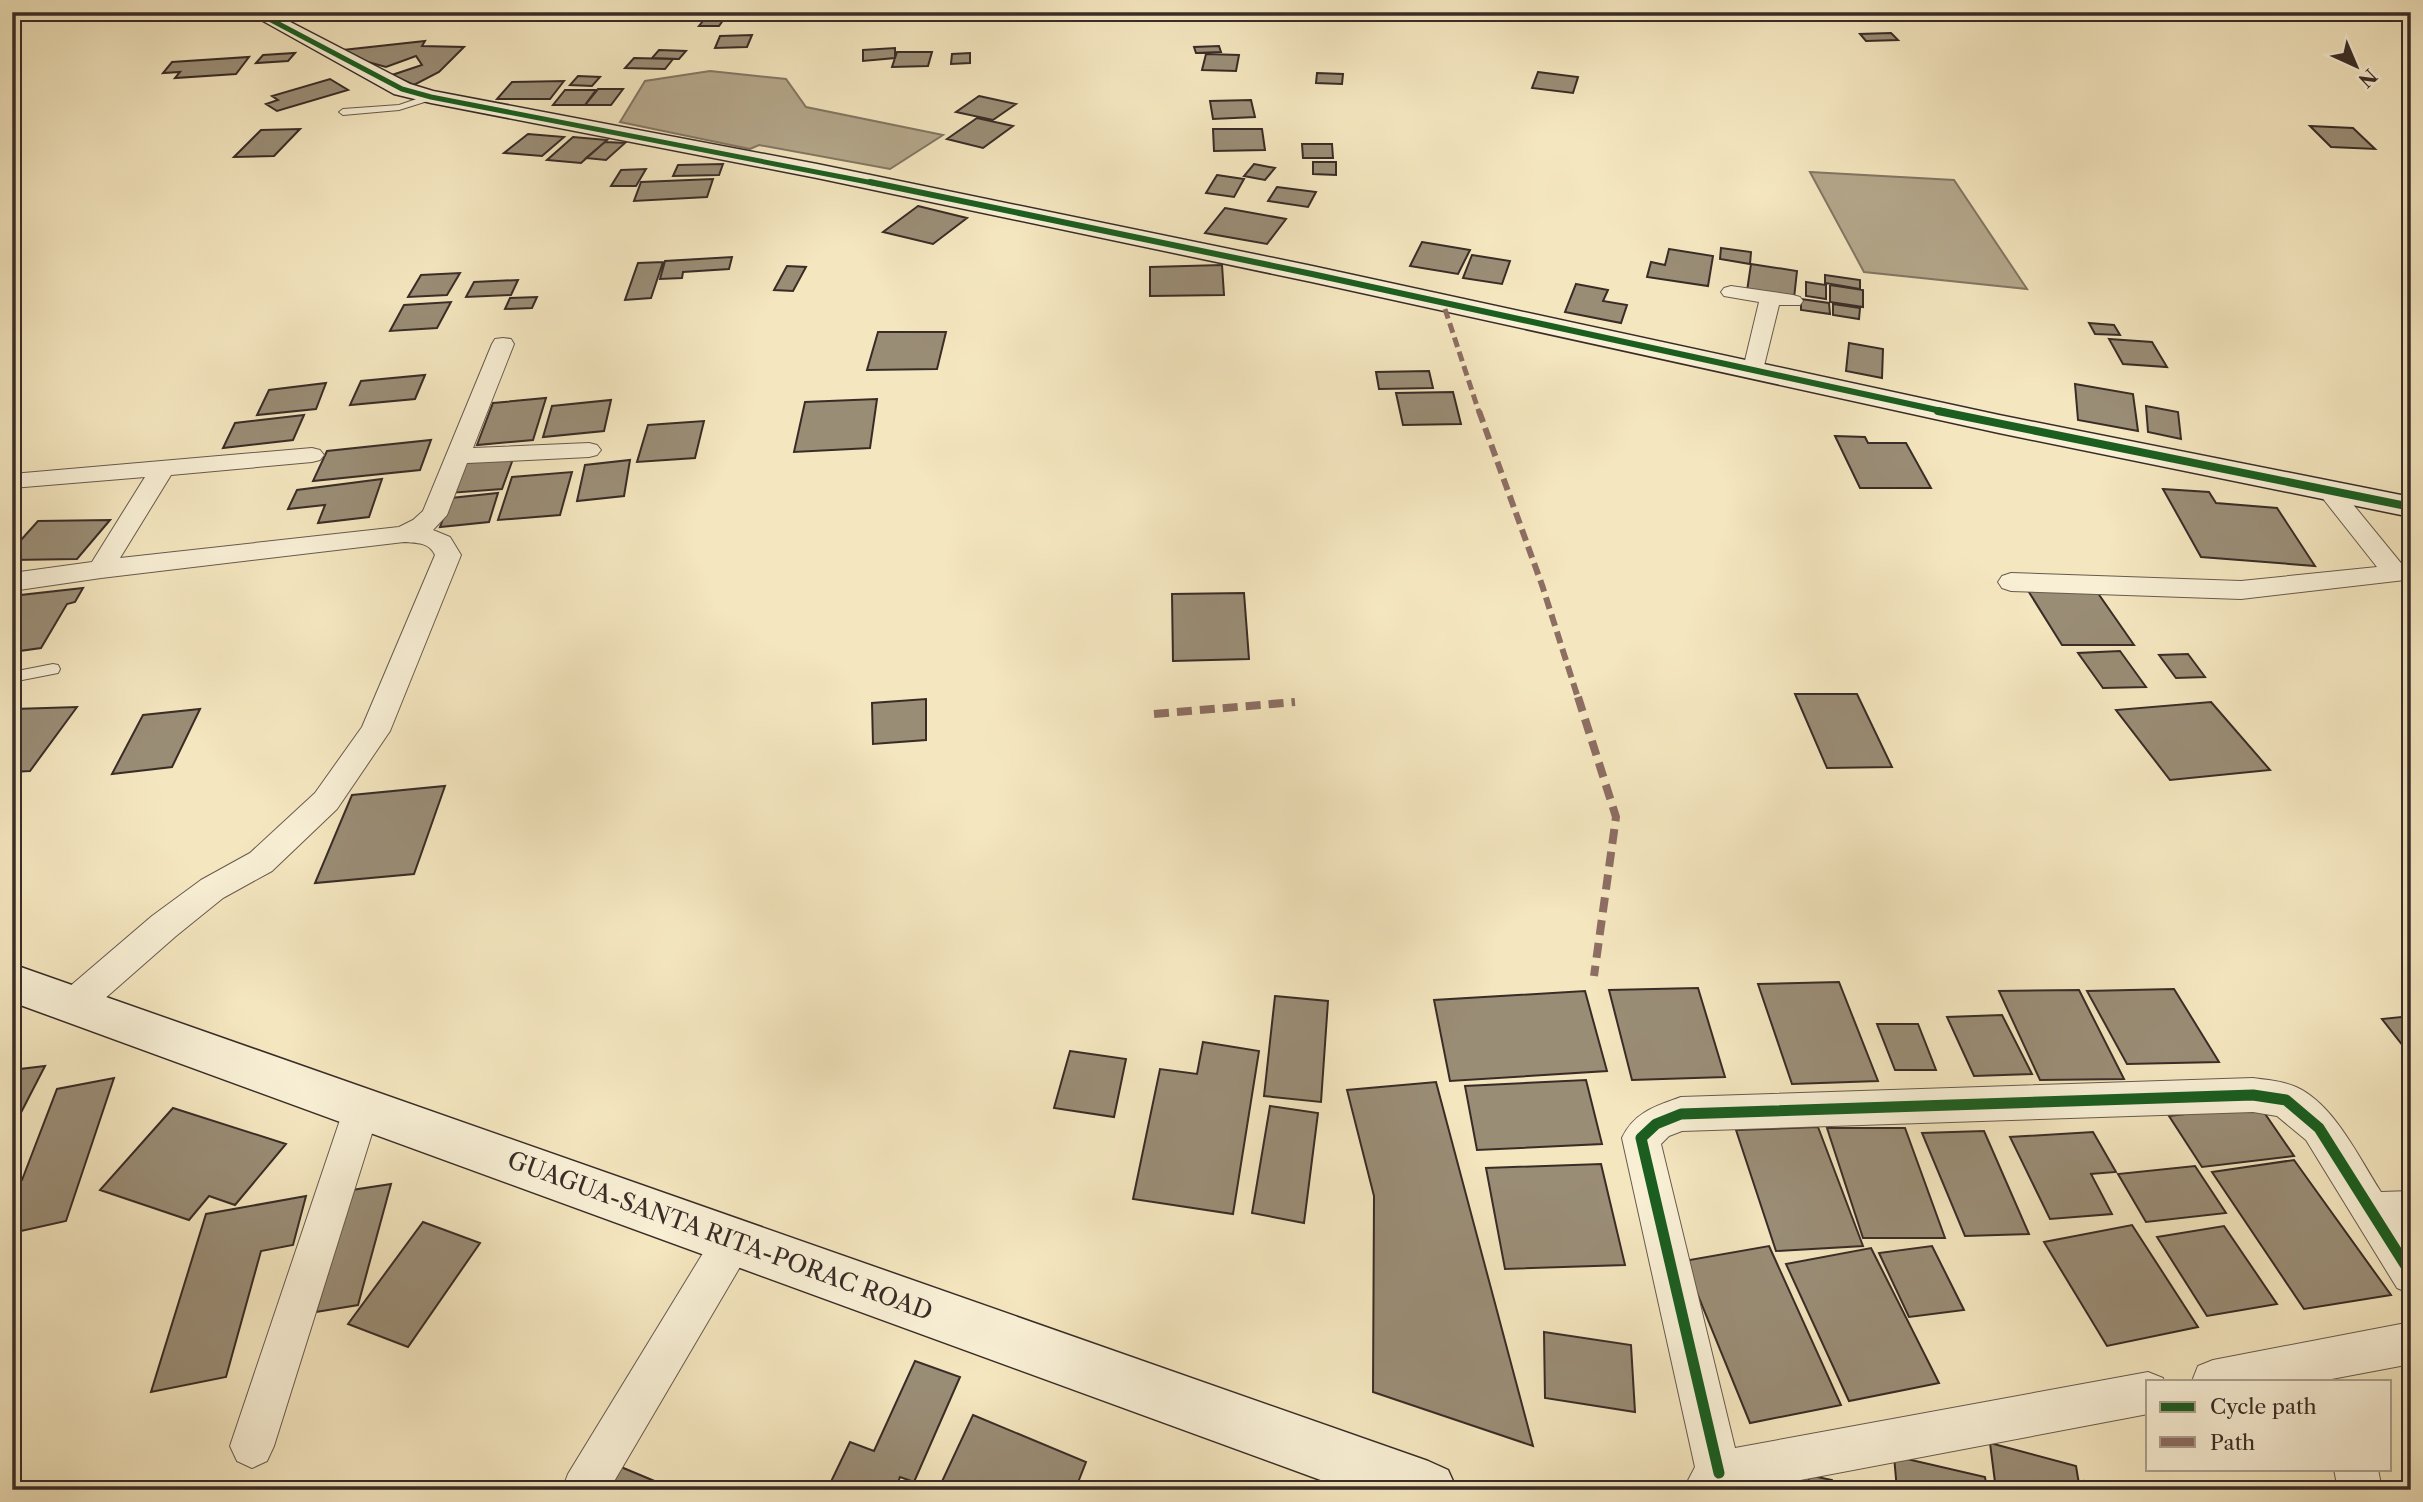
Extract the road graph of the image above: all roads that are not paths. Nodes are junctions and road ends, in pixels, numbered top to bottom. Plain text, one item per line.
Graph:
1 (268, 14) edge
2 (431, 97) junction
3 (343, 112) dead end
4 (1731, 292) dead end
5 (1770, 298) junction
6 (1793, 301) dead end
7 (503, 344) dead end
8 (1754, 369) junction
9 (589, 450) dead end
10 (312, 455) dead end
11 (458, 456) junction
12 (163, 467) junction
13 (12, 481) edge
14 (2329, 491) junction
15 (2411, 507) edge
16 (404, 534) junction
17 (101, 569) junction
18 (12, 582) edge
19 (2011, 582) dead end
20 (53, 669) dead end
21 (12, 677) edge
22 (12, 983) edge
23 (74, 1004) junction
24 (362, 1108) junction
25 (2411, 1210) edge
26 (2370, 1211) junction
27 (733, 1241) junction
28 (2411, 1273) edge
29 (2411, 1343) edge
30 (2339, 1370) edge
31 (2224, 1380) edge
32 (2146, 1393) edge
33 (252, 1446) dead end
34 (2356, 1470) edge
35 (1712, 1481) edge
36 (584, 1490) edge
37 (1428, 1490) edge
38 (2360, 1490) edge

1 - 2 street
2 - 3 lane
2 - 8 street
4 - 5 street
5 - 6 street
5 - 8 street
7 - 11 street
8 - 14 street
9 - 11 street
10 - 12 street
11 - 16 street
12 - 13 street
12 - 17 street
14 - 15 street
14 - 19 street
16 - 17 street
16 - 23 street
17 - 18 street
20 - 21 lane
22 - 23 street, GUAGUA-SANTA RITA-PORAC ROAD
23 - 24 street, GUAGUA-SANTA RITA-PORAC ROAD
24 - 27 street, GUAGUA-SANTA RITA-PORAC ROAD
24 - 33 street
25 - 26 street
26 - 28 street
26 - 35 street
27 - 36 street
27 - 37 street, GUAGUA-SANTA RITA-PORAC ROAD
29 - 30 street
30 - 31 street
32 - 35 street
34 - 38 street

